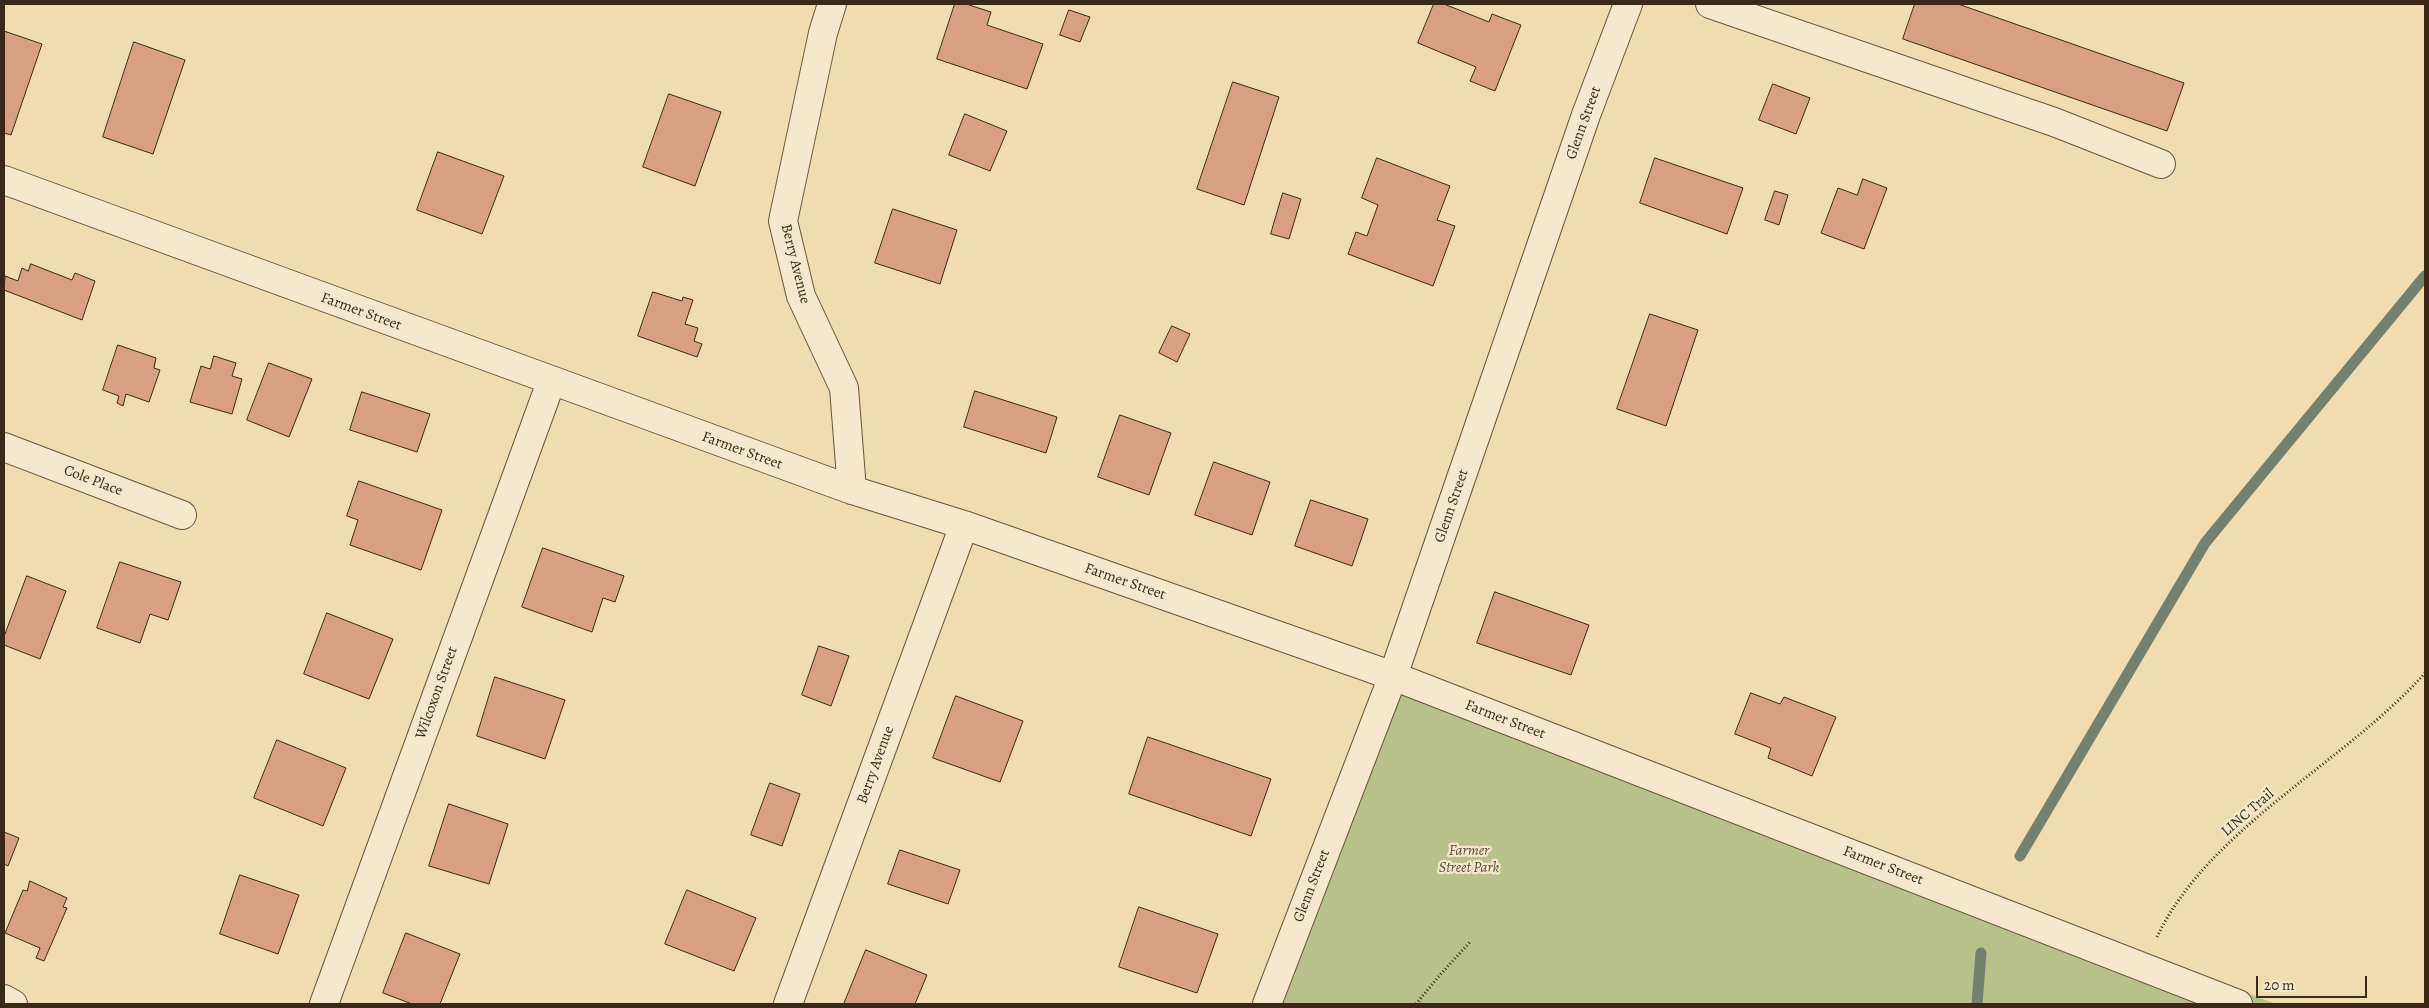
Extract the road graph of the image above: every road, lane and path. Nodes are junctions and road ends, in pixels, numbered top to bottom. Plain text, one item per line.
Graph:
1 (832, 4) edge
2 (1628, 4) edge
3 (1710, 4) edge
4 (2161, 164) dead end
5 (4, 180) edge
6 (551, 382) junction
7 (4, 447) edge
8 (852, 490) junction
9 (182, 515) dead end
10 (964, 525) junction
11 (2425, 673) edge
12 (1393, 676) junction
13 (1470, 942) dead end
14 (2143, 967) junction
15 (4, 999) edge
16 (13, 1004) edge
17 (324, 1004) edge
18 (788, 1004) edge
19 (1266, 1004) edge
20 (1416, 1004) edge
21 (2238, 1004) edge

1 - 8 street, Berry Avenue
2 - 12 street, Glenn Street
3 - 4 street
5 - 6 street, Farmer Street
6 - 8 street, Farmer Street
6 - 17 street, Wilcoxon Street
7 - 9 street, Cole Place
8 - 10 street, Farmer Street
10 - 12 street, Farmer Street
10 - 18 street, Berry Avenue
11 - 14 path, LINC Trail
12 - 14 street, Farmer Street
12 - 19 street, Glenn Street
13 - 20 path
14 - 21 street, Farmer Street
15 - 16 street

